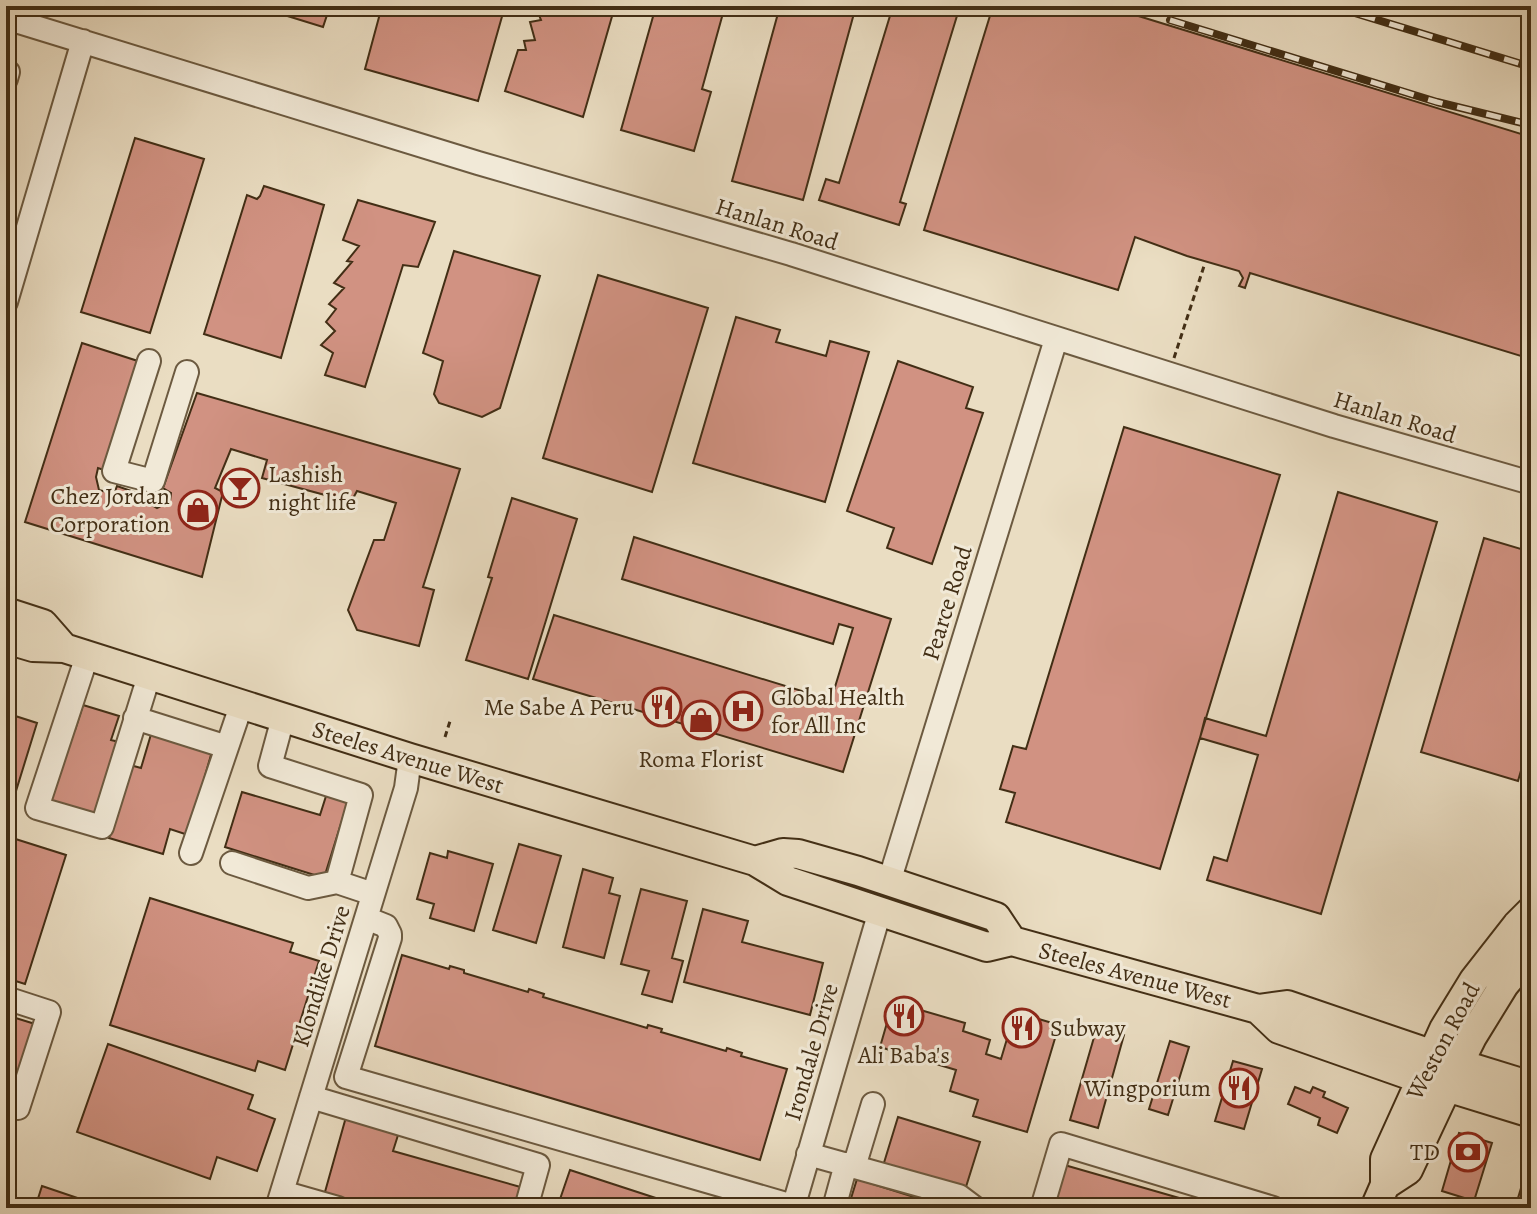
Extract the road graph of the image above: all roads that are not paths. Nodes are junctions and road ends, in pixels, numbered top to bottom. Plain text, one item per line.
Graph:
1 (6, 18) edge
2 (83, 41) junction
3 (6, 72) edge
4 (6, 79) edge
5 (8, 290) edge
6 (1056, 339) junction
7 (149, 361) dead end
8 (187, 372) dead end
9 (1531, 483) edge
10 (6, 612) edge
11 (6, 639) edge
12 (75, 652) junction
13 (149, 676) junction
14 (241, 706) junction
15 (135, 718) junction
16 (283, 718) junction
17 (227, 747) junction
18 (410, 758) junction
19 (191, 853) dead end
20 (755, 861) junction
21 (232, 863) dead end
22 (337, 882) junction
23 (889, 882) junction
24 (373, 894) junction
25 (880, 911) junction
26 (1531, 911) edge
27 (366, 918) junction
28 (1012, 941) junction
29 (1531, 952) edge
30 (6, 998) edge
31 (320, 1069) junction
32 (1440, 1071) junction
33 (346, 1077) junction
34 (1531, 1086) edge
35 (311, 1097) junction
36 (6, 1104) edge
37 (873, 1104) dead end
38 (1531, 1113) edge
39 (808, 1154) junction
40 (850, 1165) junction
41 (1380, 1196) edge
42 (280, 1200) edge
43 (793, 1207) edge
44 (338, 1208) edge
45 (526, 1208) edge
46 (834, 1208) edge
47 (975, 1208) edge
48 (1042, 1208) edge
49 (1273, 1208) edge

1 - 2 street, Hanlan Road
2 - 5 street
2 - 6 street, Hanlan Road
3 - 4 street
6 - 9 street, Hanlan Road
6 - 23 street, Pearce Road
7 - 8 street
10 - 12 main road, Steeles Avenue West
11 - 12 main road, Steeles Avenue West
12 - 13 main road, Steeles Avenue West
12 - 15 street
13 - 14 main road, Steeles Avenue West
13 - 15 street
14 - 16 main road, Steeles Avenue West
14 - 17 street
15 - 17 street
16 - 18 main road, Steeles Avenue West
16 - 22 street
17 - 19 street
18 - 20 main road, Steeles Avenue West
18 - 24 street, Klondike Drive
20 - 23 main road, Steeles Avenue West
20 - 25 main road, Steeles Avenue West
21 - 22 street
22 - 24 street
23 - 25 main road
23 - 28 main road, Steeles Avenue West
24 - 27 street, Klondike Drive
25 - 28 main road, Steeles Avenue West
25 - 39 street, Irondale Drive
26 - 32 main road, Weston Road
27 - 31 street, Klondike Drive
27 - 33 street
28 - 32 main road, Steeles Avenue West
29 - 32 main road, Weston Road
30 - 36 street
31 - 33 street
31 - 35 street, Klondike Drive
32 - 34 main road, Steeles Avenue West
32 - 38 main road, Steeles Avenue West
32 - 41 main road, Weston Road
33 - 43 street
35 - 42 street, Klondike Drive
35 - 45 street
37 - 40 street
39 - 40 street
39 - 43 street, Irondale Drive
40 - 46 street
40 - 47 street
42 - 44 street
48 - 49 street

